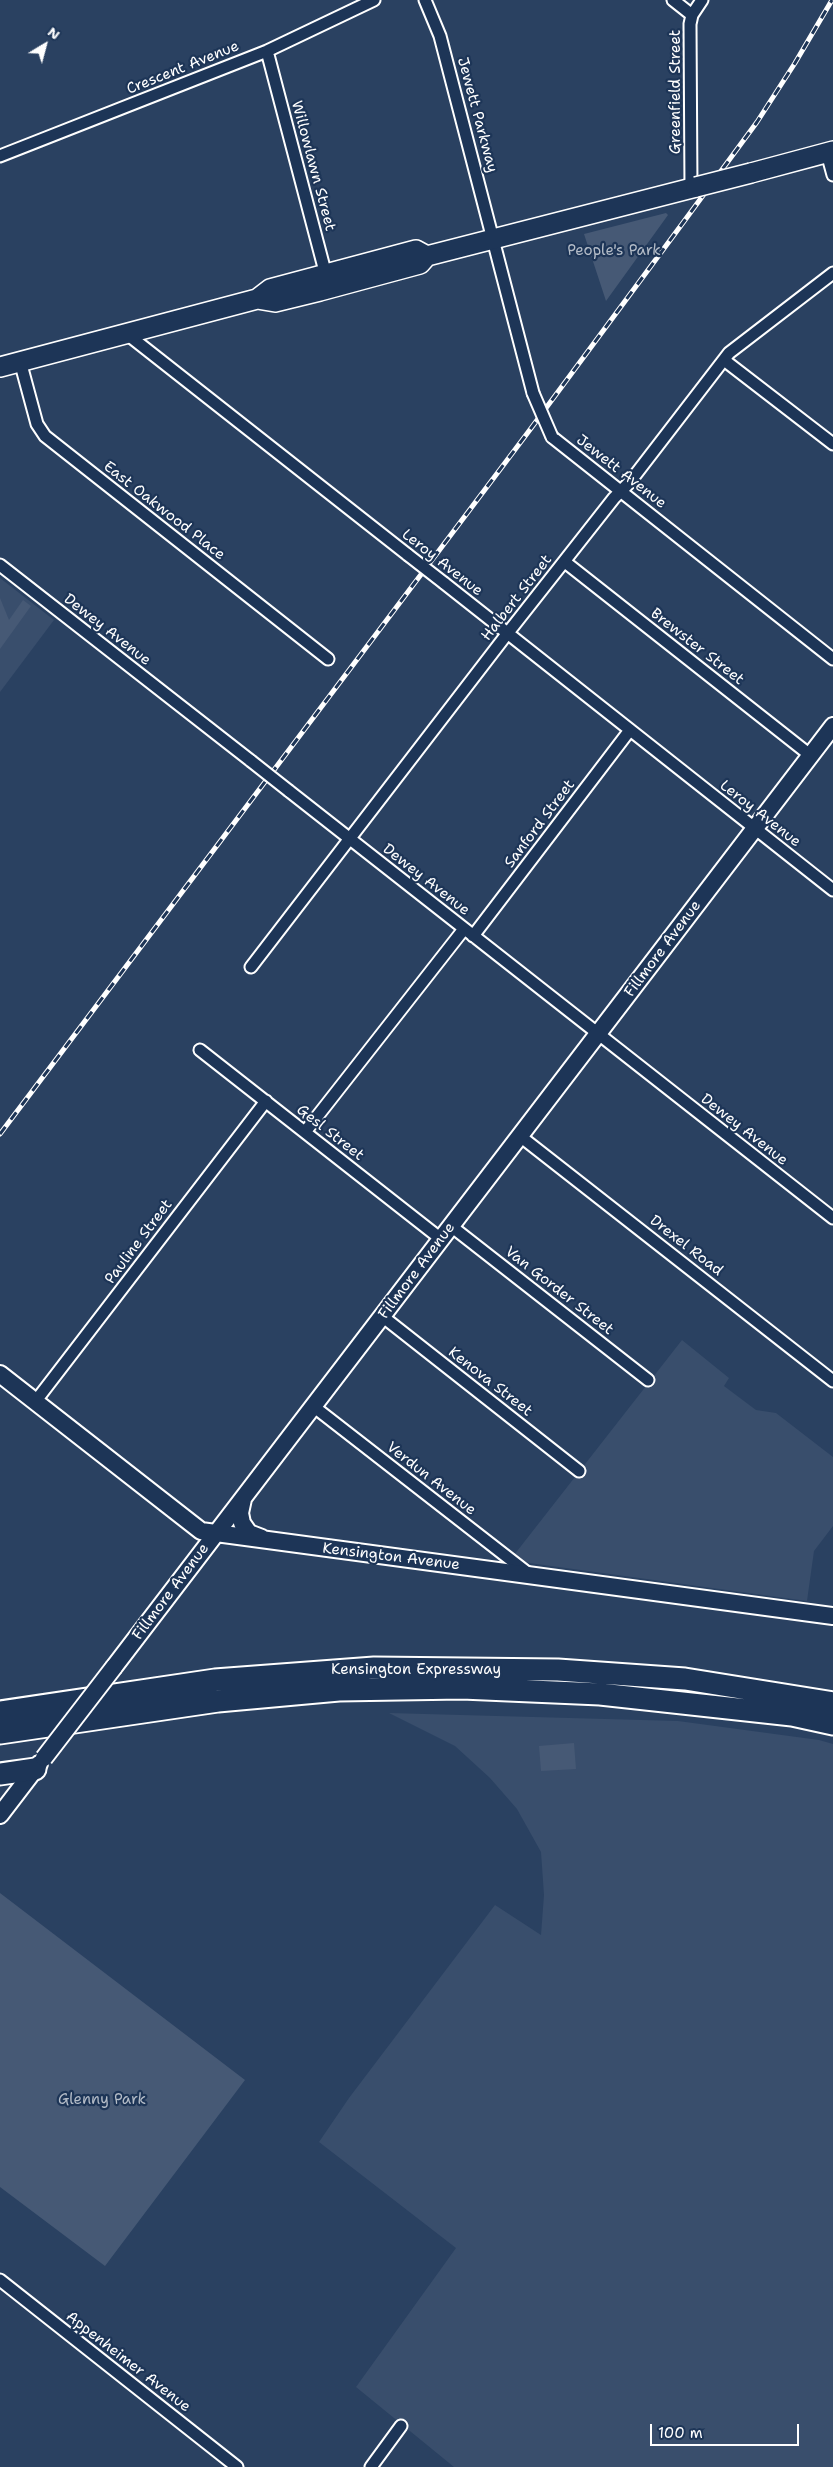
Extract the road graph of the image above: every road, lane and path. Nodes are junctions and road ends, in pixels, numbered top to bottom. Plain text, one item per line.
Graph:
1 (374, 0) edge
2 (425, 0) edge
3 (673, 0) edge
4 (702, 0) edge
5 (692, 15) junction
6 (267, 51) junction
7 (830, 152) edge
8 (0, 156) edge
9 (833, 175) edge
10 (694, 187) junction
11 (493, 239) junction
12 (833, 273) edge
13 (328, 281) junction
14 (127, 334) junction
15 (724, 360) junction
16 (20, 361) junction
17 (0, 367) edge
18 (833, 444) edge
19 (621, 491) junction
20 (565, 562) junction
21 (0, 565) edge
22 (507, 634) junction
23 (328, 659) dead end
24 (833, 659) edge
25 (833, 726) edge
26 (630, 730) junction
27 (810, 755) junction
28 (754, 828) junction
29 (350, 839) junction
30 (833, 890) edge
31 (469, 932) junction
32 (251, 967) dead end
33 (598, 1034) junction
34 (200, 1050) dead end
35 (266, 1101) junction
36 (305, 1132) junction
37 (520, 1136) junction
38 (833, 1218) edge
39 (451, 1226) junction
40 (441, 1239) junction
41 (382, 1316) junction
42 (0, 1374) edge
43 (648, 1380) dead end
44 (833, 1381) edge
45 (35, 1402) junction
46 (313, 1406) junction
47 (579, 1471) dead end
48 (243, 1499) junction
49 (216, 1534) junction
50 (270, 1541) junction
51 (531, 1575) junction
52 (833, 1616) edge
53 (833, 1703) edge
54 (0, 1712) edge
55 (833, 1724) edge
56 (0, 1733) edge
57 (40, 1764) junction
58 (0, 1774) edge
59 (0, 1815) edge
60 (0, 2280) edge
61 (401, 2426) dead end
62 (237, 2467) edge
63 (371, 2467) edge

1 - 6 street, Crescent Avenue
2 - 11 street, Jewett Parkway
3 - 5 street
4 - 5 street, Greenfield Street
5 - 10 street, Greenfield Street
6 - 8 street, Crescent Avenue
6 - 13 street, Willowlawn Street
7 - 9 street
7 - 10 main road, bridge
10 - 11 main road
11 - 13 main road
11 - 19 street, Jewett Avenue, bridge
12 - 15 street, Halbert Street
13 - 14 main road
14 - 16 main road
14 - 22 street, Leroy Avenue, bridge
15 - 18 street
15 - 19 street, Halbert Street
16 - 17 main road
16 - 23 street, East Oakwood Place
19 - 20 street, Halbert Street
19 - 24 street, Jewett Avenue
20 - 22 street, Halbert Street
20 - 27 street, Brewster Street
21 - 29 street, Dewey Avenue, bridge
22 - 26 street, Leroy Avenue
22 - 29 street, Halbert Street
25 - 27 street, Fillmore Avenue
26 - 28 street, Leroy Avenue
26 - 31 street, Sanford Street
27 - 28 street, Fillmore Avenue
28 - 30 street, Leroy Avenue
28 - 33 street, Fillmore Avenue
29 - 31 street, Dewey Avenue
29 - 32 street, Halbert Street
31 - 33 street, Dewey Avenue
31 - 36 street, Sanford Street
33 - 37 street, Fillmore Avenue
33 - 38 street, Dewey Avenue
34 - 35 street, Gesl Street
35 - 36 street, Gesl Street
35 - 45 street, Pauline Street
36 - 40 street, Gesl Street
37 - 39 street, Fillmore Avenue
37 - 44 street, Drexel Road
39 - 40 street, Fillmore Avenue
39 - 43 street, Van Gorder Street
40 - 41 street, Fillmore Avenue
41 - 46 street, Fillmore Avenue
41 - 47 street, Kenova Street
42 - 45 street, Kensington Avenue
45 - 49 street, Kensington Avenue
46 - 48 street, Fillmore Avenue
46 - 51 street, Verdun Avenue
48 - 49 street, Fillmore Avenue
48 - 50 street
49 - 50 street, Kensington Avenue
49 - 57 street, Fillmore Avenue, bridge
50 - 51 street, Kensington Avenue
51 - 52 street, Kensington Avenue
53 - 54 highway, Kensington Expressway
55 - 56 highway, Kensington Expressway
57 - 58 highway
57 - 59 street, Fillmore Avenue
60 - 62 street, Appenheimer Avenue
61 - 63 street

